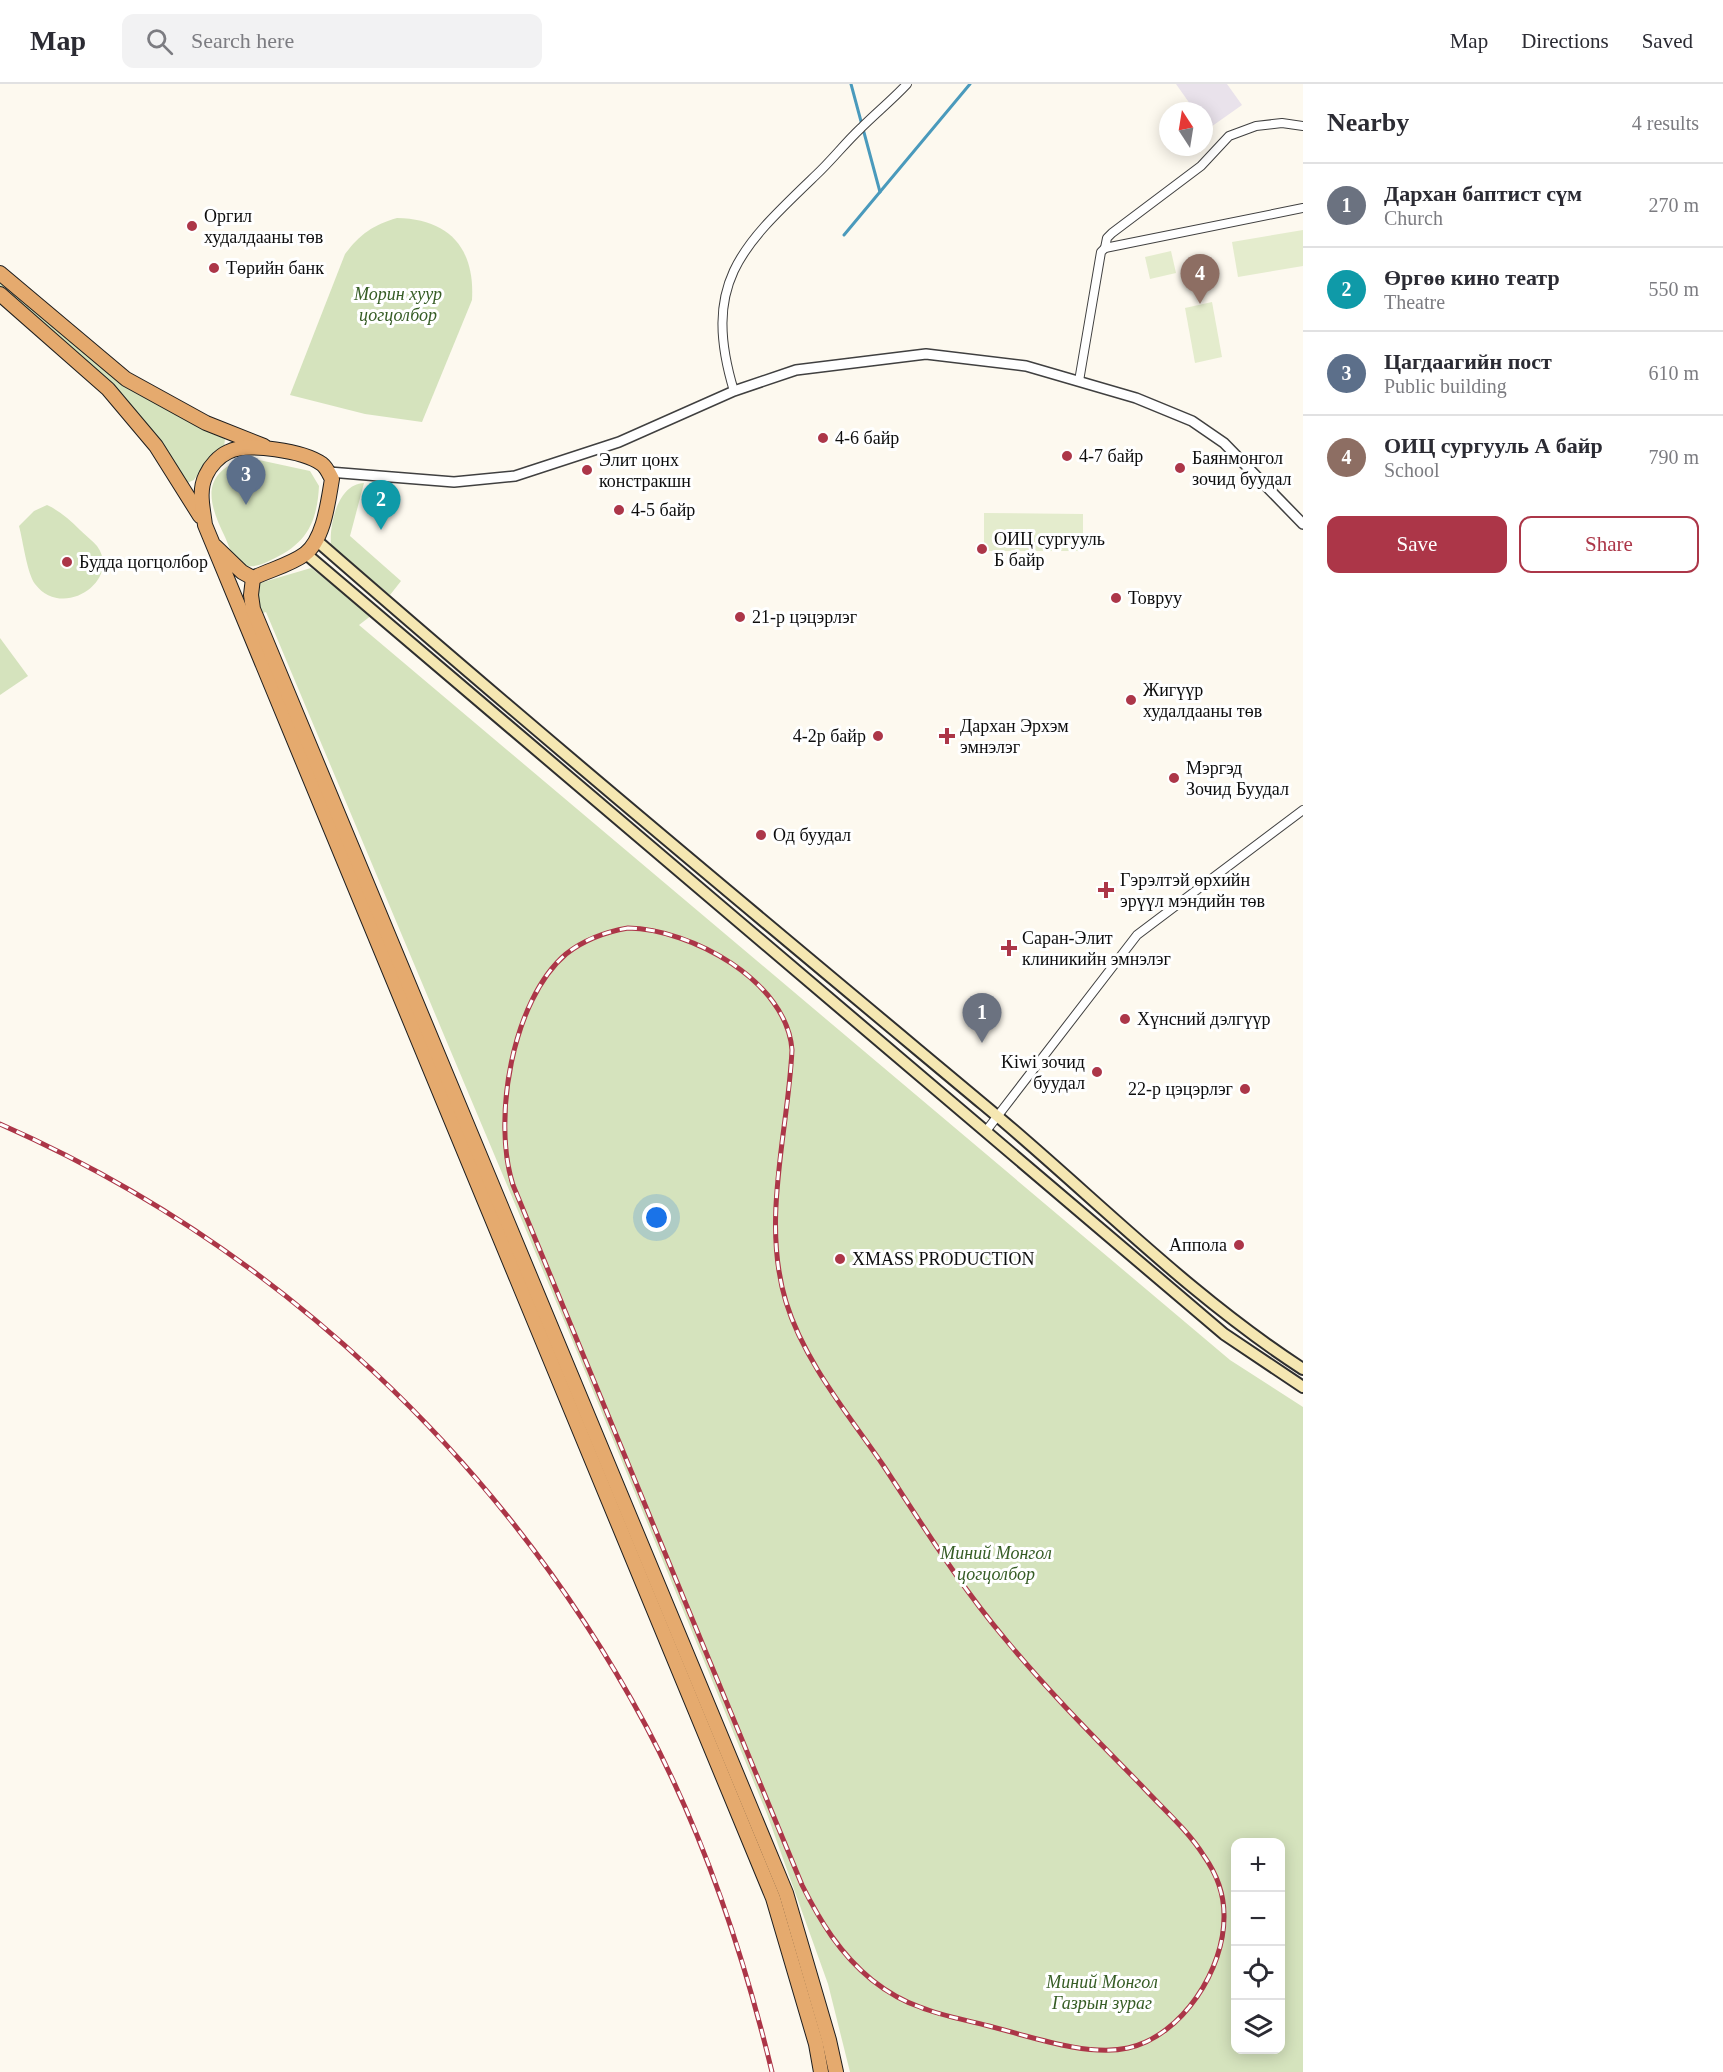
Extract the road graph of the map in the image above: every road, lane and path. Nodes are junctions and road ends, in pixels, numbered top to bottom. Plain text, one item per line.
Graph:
1 (907, 84) edge
2 (1303, 126) edge
3 (1303, 208) edge
4 (1105, 248) junction
5 (0, 273) edge
6 (0, 294) edge
7 (1079, 381) junction
8 (734, 391) junction
9 (271, 449) junction
10 (329, 472) junction
11 (1303, 524) edge
12 (206, 525) junction
13 (316, 540) junction
14 (215, 546) junction
15 (305, 554) junction
16 (253, 578) junction
17 (1303, 810) edge
18 (998, 1116) junction
19 (986, 1131) junction
20 (1303, 1369) edge
21 (1303, 1387) edge
22 (821, 2072) edge
23 (836, 2072) edge

1 - 8 street
2 - 4 street
3 - 4 street
4 - 7 street
5 - 9 highway
6 - 12 highway
7 - 8 street
7 - 11 street
8 - 10 street
9 - 10 highway
9 - 12 highway
10 - 13 highway
12 - 14 highway
13 - 15 highway
13 - 18 main road
14 - 16 highway
14 - 22 highway
15 - 16 highway
15 - 19 main road
16 - 23 highway
17 - 18 street
18 - 19 street
18 - 20 main road
19 - 21 main road

